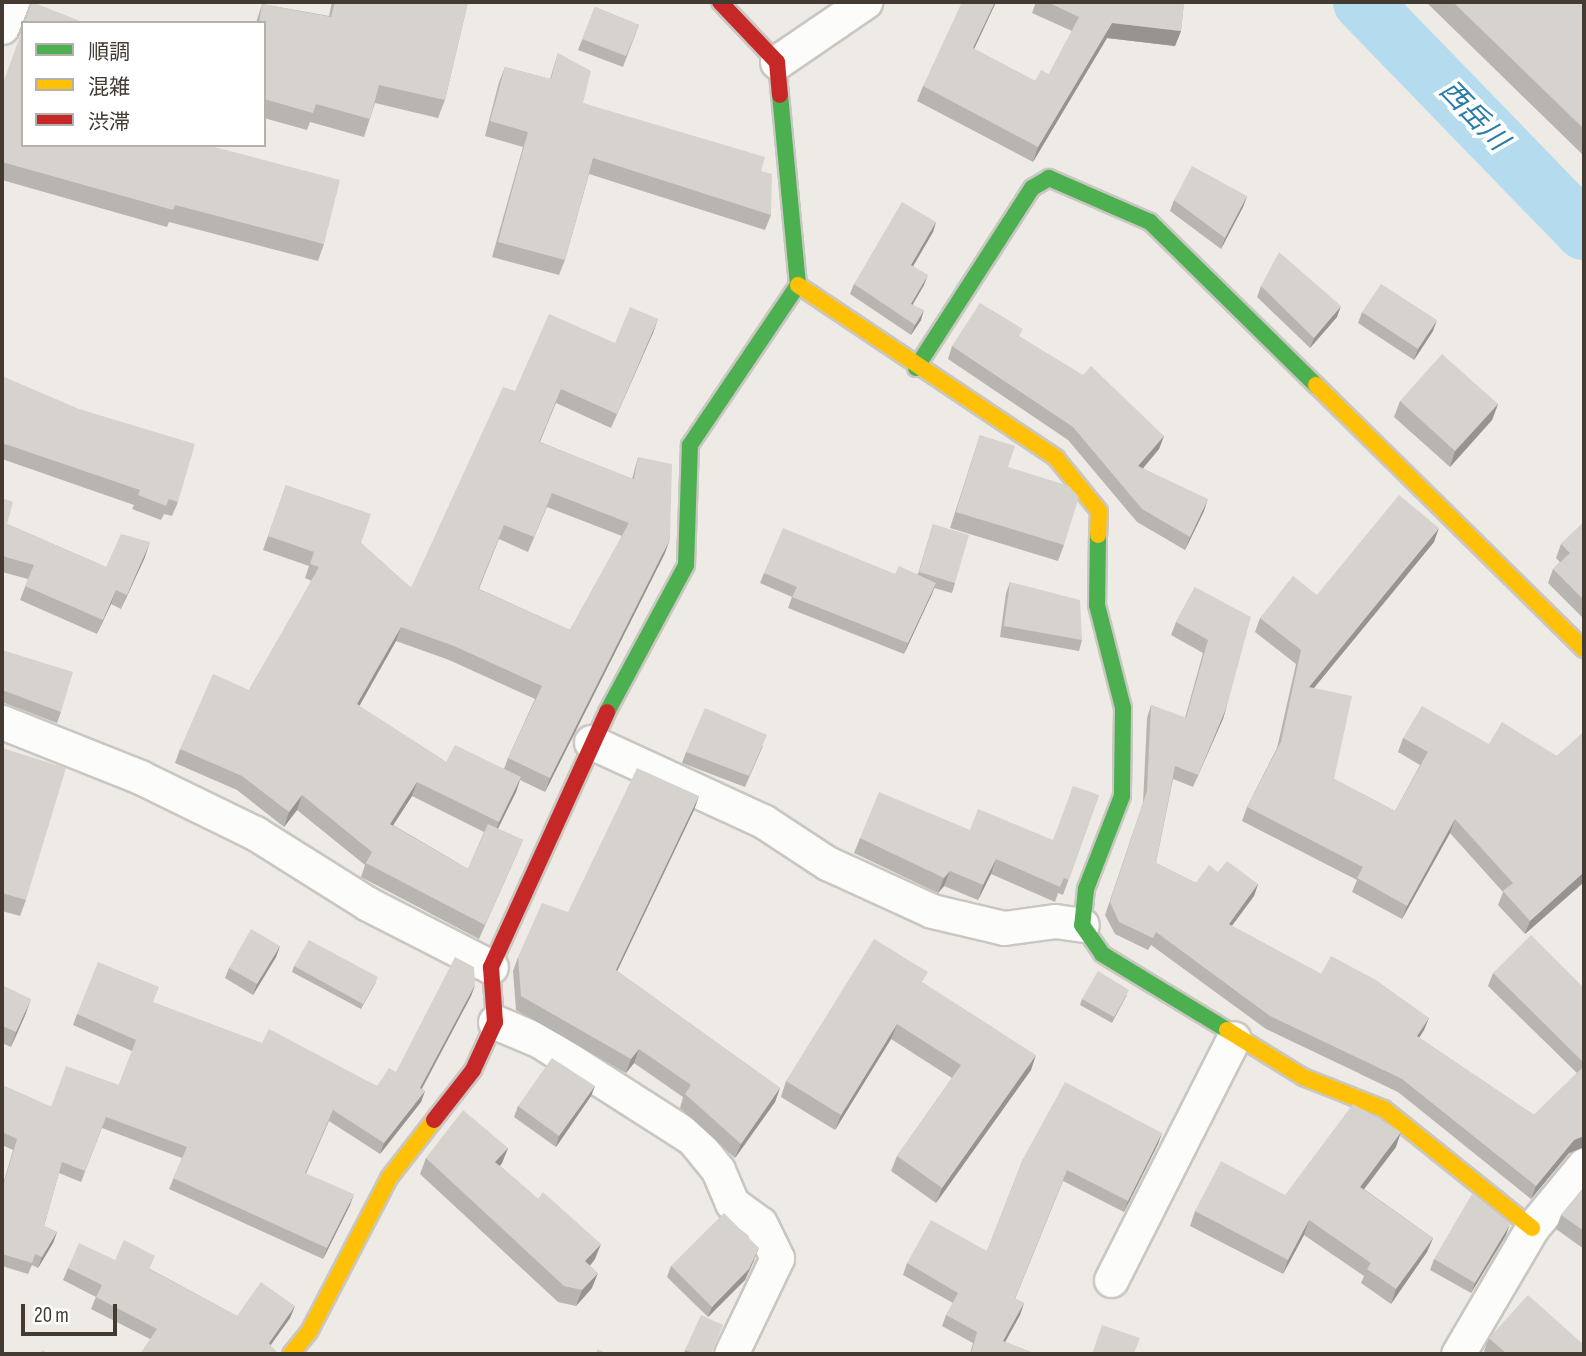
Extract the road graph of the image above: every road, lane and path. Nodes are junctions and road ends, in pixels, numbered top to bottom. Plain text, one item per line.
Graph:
1 (12, 2) edge
2 (720, 2) edge
3 (865, 2) edge
4 (2, 27) edge
5 (777, 62) junction
6 (798, 285) junction
7 (916, 368) junction
8 (1584, 649) edge
9 (2, 722) edge
10 (591, 742) junction
11 (1082, 925) junction
12 (491, 967) junction
13 (495, 1022) junction
14 (1234, 1038) junction
15 (1584, 1165) edge
16 (1532, 1228) junction
17 (1111, 1280) dead end
18 (291, 1354) edge
19 (732, 1354) edge
20 (1458, 1354) edge

1 - 4 street
2 - 5 street
3 - 5 street
5 - 6 street
6 - 7 street
6 - 10 street
7 - 8 street
7 - 11 street
9 - 12 street
10 - 11 street
10 - 12 street
11 - 14 street
12 - 13 street
13 - 18 street
13 - 19 street
14 - 16 street
14 - 17 street
15 - 16 street
16 - 20 street

